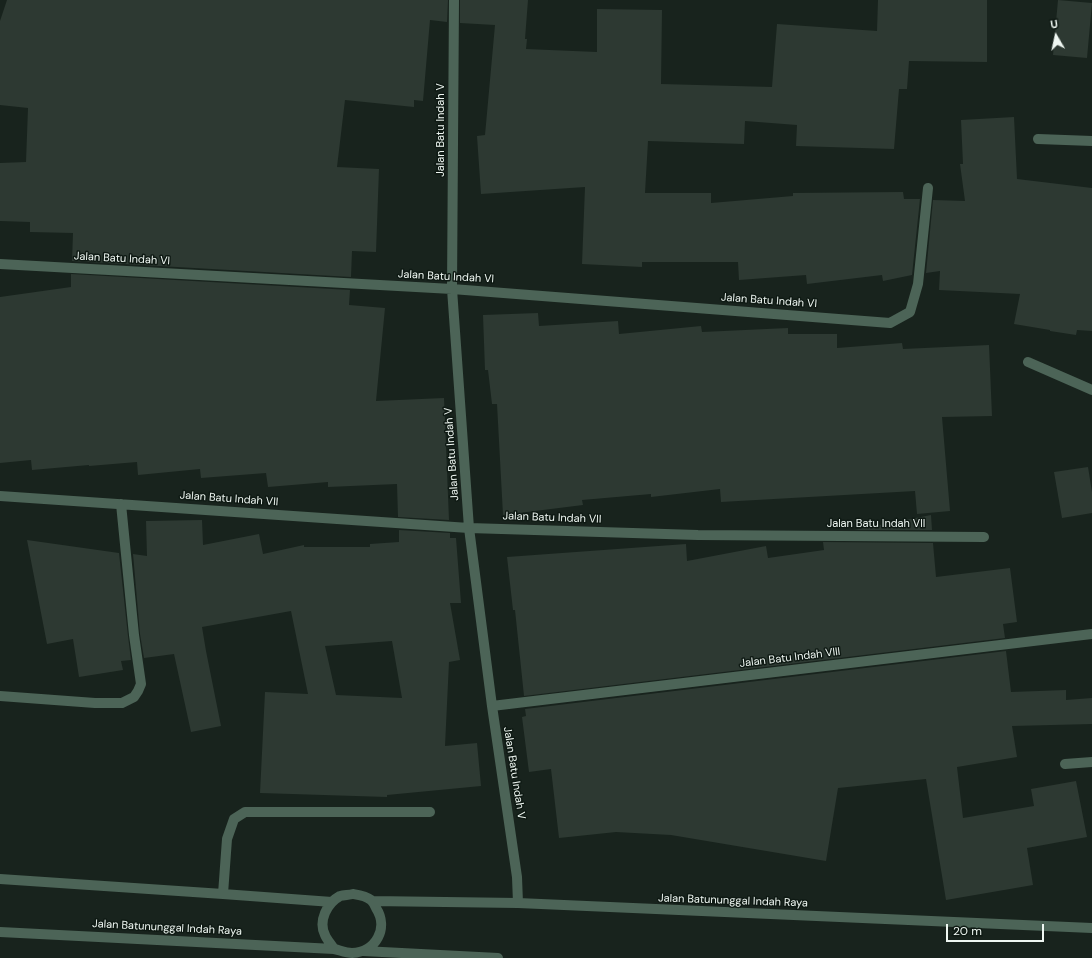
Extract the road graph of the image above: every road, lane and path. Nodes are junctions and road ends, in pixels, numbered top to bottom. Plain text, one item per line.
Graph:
1 (454, 0) edge
2 (1038, 139) dead end
3 (1092, 141) edge
4 (928, 188) dead end
5 (0, 264) edge
6 (452, 288) junction
7 (1028, 362) dead end
8 (1092, 390) edge
9 (0, 496) edge
10 (121, 504) junction
11 (469, 528) junction
12 (984, 537) dead end
13 (1092, 634) edge
14 (0, 696) edge
15 (492, 706) junction
16 (1092, 762) edge
17 (1065, 764) dead end
18 (430, 812) dead end
19 (0, 879) edge
20 (223, 894) junction
21 (372, 901) junction
22 (332, 902) junction
23 (518, 903) junction
24 (1092, 928) edge
25 (0, 932) edge
26 (334, 948) junction
27 (363, 951) junction
28 (348, 955) edge
29 (498, 958) edge

1 - 6 street, Jalan Batu Indah V
2 - 3 street
4 - 6 street, Jalan Batu Indah VI
5 - 6 street, Jalan Batu Indah VI
6 - 11 street, Jalan Batu Indah V
7 - 8 street
9 - 10 street, Jalan Batu Indah VII
10 - 11 street, Jalan Batu Indah VII
10 - 14 street
11 - 12 street, Jalan Batu Indah VII
11 - 15 street, Jalan Batu Indah V
13 - 15 street, Jalan Batu Indah VIII
15 - 23 street, Jalan Batu Indah V
16 - 17 street
18 - 20 street
19 - 20 street
20 - 22 street
21 - 22 street
21 - 23 street, Jalan Batununggal Indah Raya
21 - 27 street
22 - 26 street
23 - 24 street, Jalan Batununggal Indah Raya
25 - 26 street, Jalan Batununggal Indah Raya
26 - 28 street
27 - 28 street
27 - 29 street

